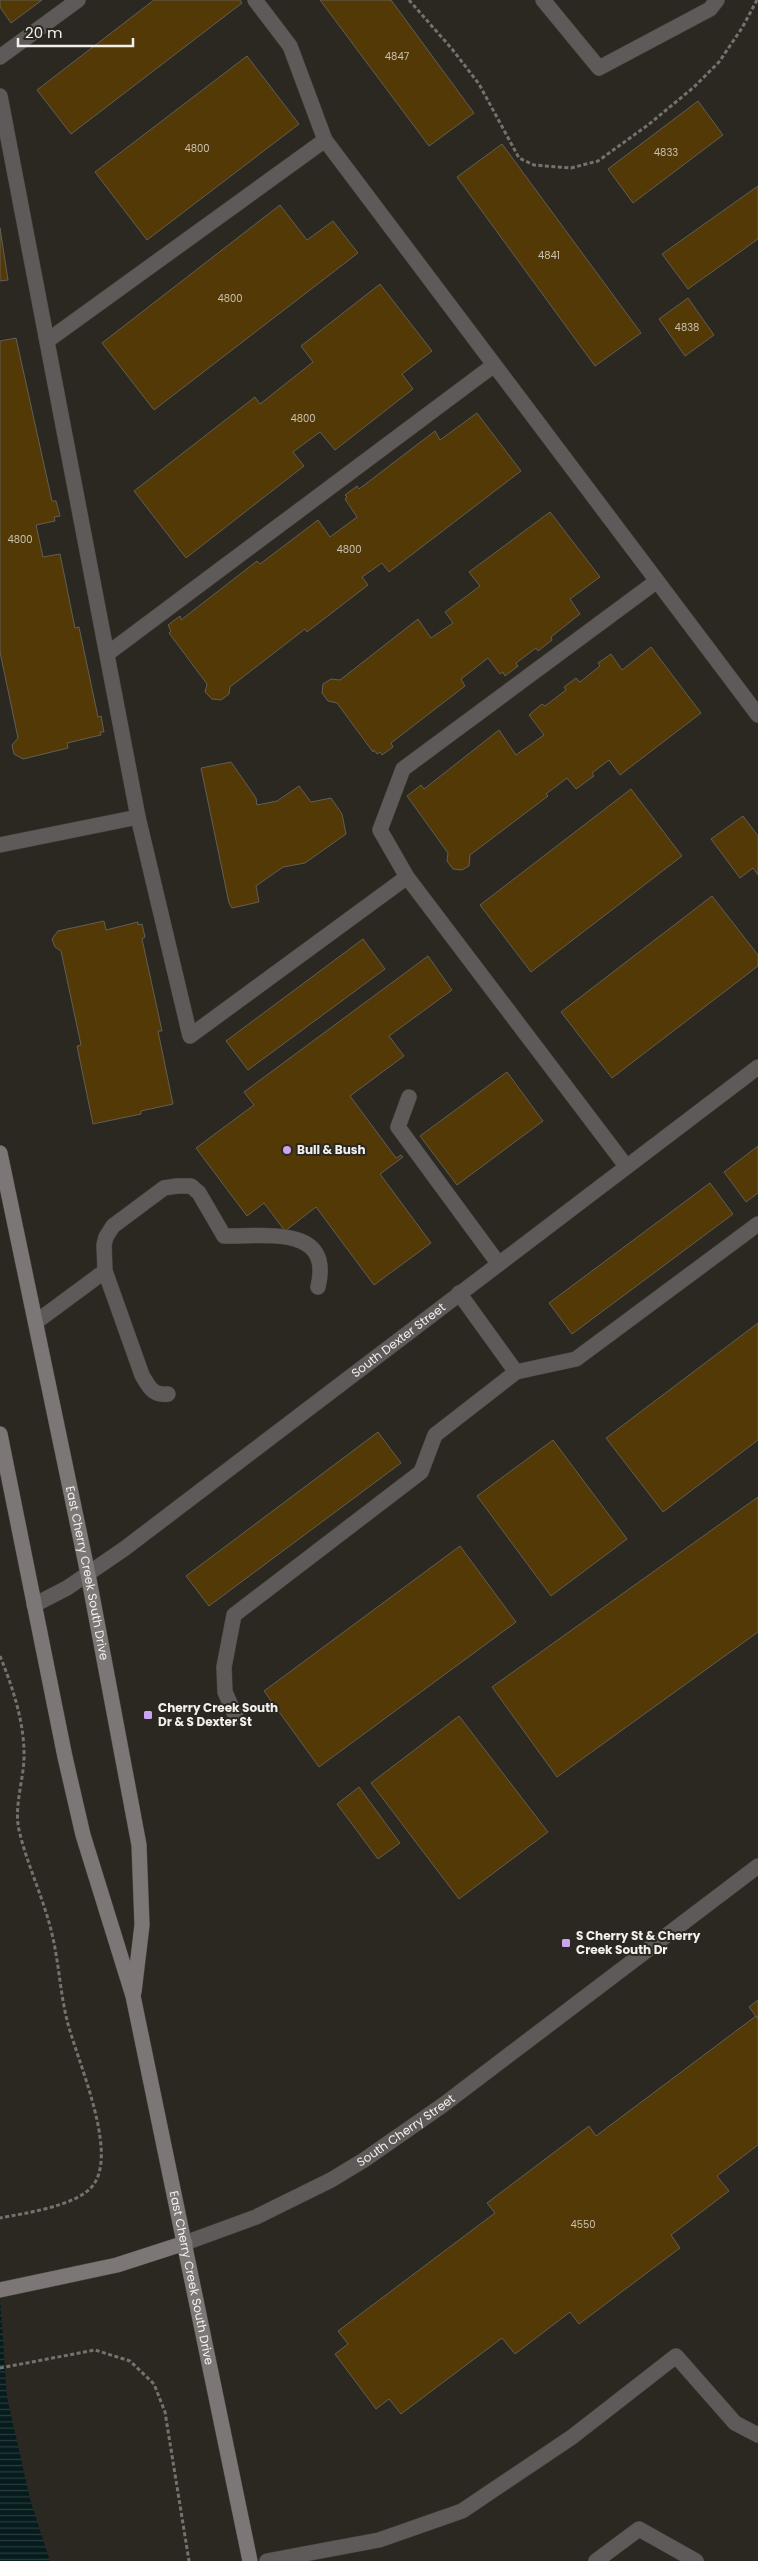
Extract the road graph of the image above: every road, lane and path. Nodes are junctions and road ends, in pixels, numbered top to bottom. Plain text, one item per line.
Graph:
1 (78, 0) edge
2 (255, 0) edge
3 (409, 0) edge
4 (543, 0) edge
5 (717, 0) edge
6 (758, 0) edge
7 (0, 57) edge
8 (0, 96) edge
9 (326, 140) junction
10 (46, 341) junction
11 (494, 365) junction
12 (657, 581) junction
13 (107, 654) junction
14 (758, 715) edge
15 (138, 817) junction
16 (0, 845) edge
17 (407, 877) junction
18 (758, 1066) edge
19 (409, 1097) dead end
20 (0, 1153) edge
21 (626, 1166) junction
22 (758, 1224) edge
23 (498, 1263) junction
24 (105, 1271) junction
25 (318, 1287) dead end
26 (459, 1292) junction
27 (36, 1322) junction
28 (516, 1372) junction
29 (168, 1394) dead end
30 (0, 1434) edge
31 (88, 1574) junction
32 (34, 1605) junction
33 (0, 1656) edge
34 (236, 1717) dead end
35 (758, 1866) edge
36 (133, 1996) junction
37 (0, 2218) edge
38 (185, 2243) junction
39 (0, 2290) edge
40 (0, 2368) edge
41 (758, 2435) edge
42 (189, 2561) edge
43 (250, 2561) edge
44 (267, 2561) edge
45 (596, 2561) edge
46 (696, 2561) edge

1 - 7 street
2 - 9 street
3 - 6 path
4 - 5 street
8 - 10 street
9 - 10 street
9 - 11 street
10 - 13 street
11 - 12 street
11 - 13 street
12 - 14 street
12 - 17 street
13 - 15 street
15 - 16 street
15 - 17 street
17 - 21 street
18 - 21 street, South Dexter Street
19 - 23 street
20 - 27 main road, East Cherry Creek South Drive
21 - 23 street, South Dexter Street
22 - 28 street
23 - 26 street, South Dexter Street
24 - 25 street
24 - 27 street
24 - 29 street
26 - 28 street
26 - 31 street, South Dexter Street
27 - 31 main road, East Cherry Creek South Drive
28 - 34 street
30 - 32 main road, East Cherry Creek South Drive
31 - 32 street, South Dexter Street
31 - 36 main road, East Cherry Creek South Drive
32 - 36 main road, East Cherry Creek South Drive
33 - 37 path
35 - 38 street, South Cherry Street
36 - 38 main road, East Cherry Creek South Drive
38 - 39 main road, South Cherry Street
38 - 43 main road, East Cherry Creek South Drive
40 - 42 path
41 - 44 street
45 - 46 street

